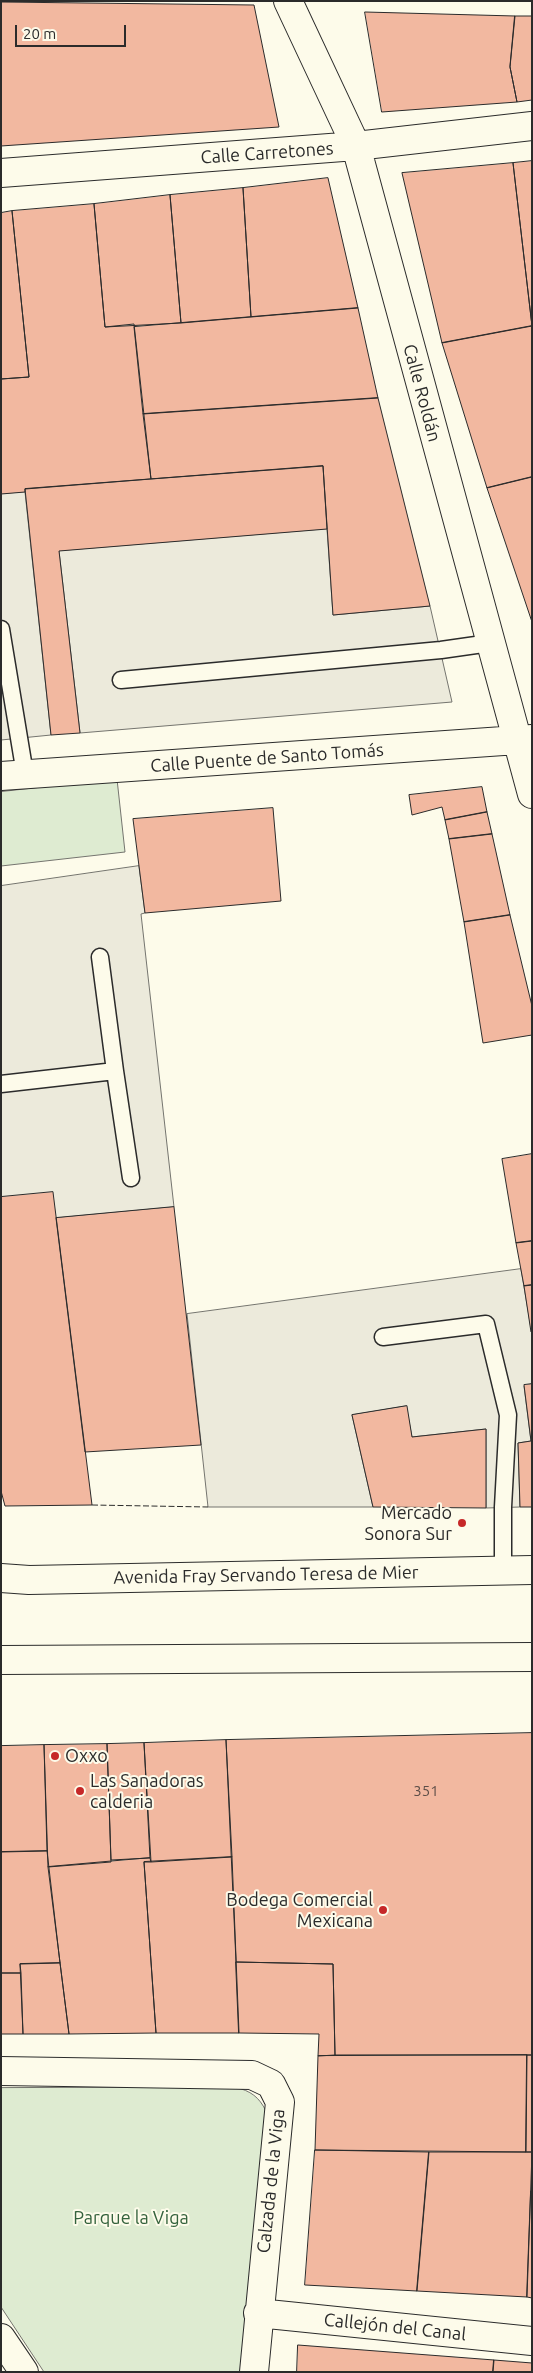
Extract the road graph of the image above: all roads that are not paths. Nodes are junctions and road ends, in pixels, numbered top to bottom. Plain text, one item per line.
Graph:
1 (288, 1) edge
2 (532, 126) edge
3 (356, 146) junction
4 (1, 173) edge
5 (1, 629) edge
6 (490, 643) junction
7 (122, 680) dead end
8 (525, 740) edge
9 (13, 775) edge
10 (532, 794) edge
11 (100, 957) dead end
12 (115, 1071) junction
13 (1, 1084) edge
14 (131, 1178) dead end
15 (383, 1337) dead end
16 (503, 1570) junction
17 (532, 1570) edge
18 (2, 1577) edge
19 (532, 1657) edge
20 (1, 1660) edge
21 (1, 2071) edge
22 (258, 2314) junction
23 (1, 2338) edge
24 (532, 2341) edge
25 (24, 2372) edge
26 (254, 2372) edge

1 - 3 street, Calle Roldán
2 - 3 street, Calle Carretones
3 - 4 street, Calle Carretones
3 - 6 street, Calle Roldán
5 - 9 lane
6 - 7 lane
6 - 8 street, Calle Roldán
8 - 9 street, Calle Puente de Santo Tomás
8 - 10 street, Calle Roldán
11 - 12 lane
12 - 13 lane
12 - 14 lane
15 - 16 lane
16 - 17 street, Avenida Fray Servando Teresa de Mier
16 - 18 street, Avenida Fray Servando Teresa de Mier
19 - 20 street
21 - 22 street, Calzada de la Viga
22 - 24 street, Callejón del Canal
22 - 26 street, Calzada de la Viga
23 - 25 street

